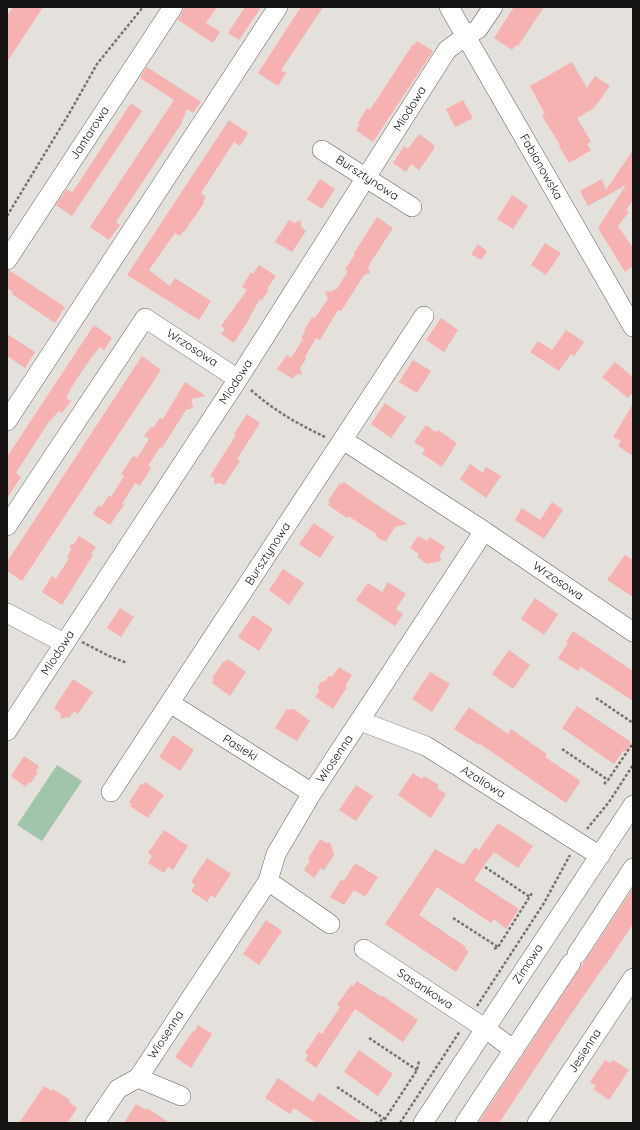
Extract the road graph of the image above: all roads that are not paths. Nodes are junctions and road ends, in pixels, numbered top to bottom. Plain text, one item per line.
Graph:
1 (173, 7) edge
2 (278, 7) edge
3 (449, 7) edge
4 (493, 7) edge
5 (466, 37) junction
6 (322, 150) dead end
7 (367, 178) junction
8 (412, 207) dead end
9 (7, 260) edge
10 (424, 316) dead end
11 (633, 327) edge
12 (238, 378) junction
13 (7, 421) edge
14 (341, 443) junction
15 (7, 526) edge
16 (484, 531) junction
17 (7, 613) edge
18 (633, 632) edge
19 (64, 643) junction
20 (170, 703) junction
21 (360, 721) junction
22 (7, 731) edge
23 (111, 792) dead end
24 (312, 793) junction
25 (633, 805) edge
26 (600, 856) junction
27 (633, 868) edge
28 (268, 881) junction
29 (330, 924) dead end
30 (364, 949) dead end
31 (633, 978) edge
32 (486, 1029) junction
33 (514, 1050) junction
34 (138, 1078) junction
35 (181, 1096) dead end
36 (95, 1123) edge
37 (422, 1123) edge
38 (466, 1123) edge
39 (537, 1123) edge

1 - 9 street, Jantarowa
2 - 13 street
3 - 5 street, Fabianowska
4 - 5 street, Miodowa
5 - 7 street, Miodowa
5 - 11 street, Fabianowska
6 - 7 street, Bursztynowa
7 - 8 street, Bursztynowa
7 - 12 street, Miodowa
10 - 14 street, Bursztynowa
12 - 15 street, Wrzosowa
12 - 19 street, Miodowa
14 - 16 street
14 - 20 street, Bursztynowa
16 - 18 street, Wrzosowa
16 - 21 street, Wiosenna
17 - 19 street
19 - 22 street, Miodowa
20 - 23 street, Bursztynowa
20 - 24 street, Pasieki
21 - 24 street, Wiosenna
21 - 26 street, Azaliowa
24 - 28 street, Wiosenna
25 - 26 street, Zimowa
26 - 32 street, Zimowa
27 - 33 street
28 - 29 street
28 - 34 street, Wiosenna
30 - 32 street, Sasankowa
31 - 39 street, Jesienna
32 - 33 street, Sasankowa
32 - 37 street, Zimowa
33 - 38 street
34 - 35 street
34 - 36 street

